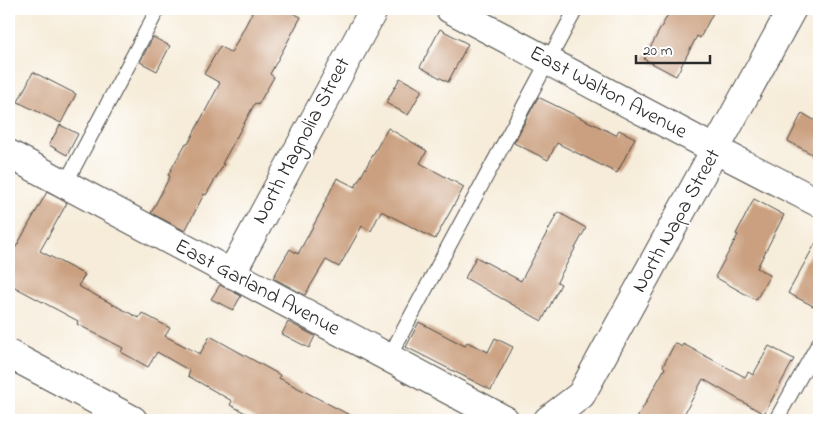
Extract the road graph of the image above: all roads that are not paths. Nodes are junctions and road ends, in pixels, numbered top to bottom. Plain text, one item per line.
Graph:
1 (158, 9) edge
2 (374, 9) edge
3 (450, 9) edge
4 (576, 9) edge
5 (792, 9) edge
6 (548, 61) junction
7 (716, 150) junction
8 (9, 154) edge
9 (65, 184) junction
10 (819, 203) edge
11 (230, 274) junction
12 (819, 343) edge
13 (9, 354) edge
14 (388, 359) junction
15 (133, 420) edge
16 (505, 420) edge
17 (548, 420) edge
18 (776, 420) edge

1 - 9 lane
2 - 11 street, North Magnolia Street
3 - 6 street, East Walton Avenue
4 - 6 lane
5 - 7 street, North Napa Street
6 - 7 street, East Walton Avenue
6 - 14 lane
7 - 10 street, East Walton Avenue
7 - 17 street, North Napa Street
8 - 9 street, East Garland Avenue
9 - 11 street, East Garland Avenue
11 - 14 street, East Garland Avenue
12 - 18 lane
13 - 15 street
14 - 16 street, East Garland Avenue

